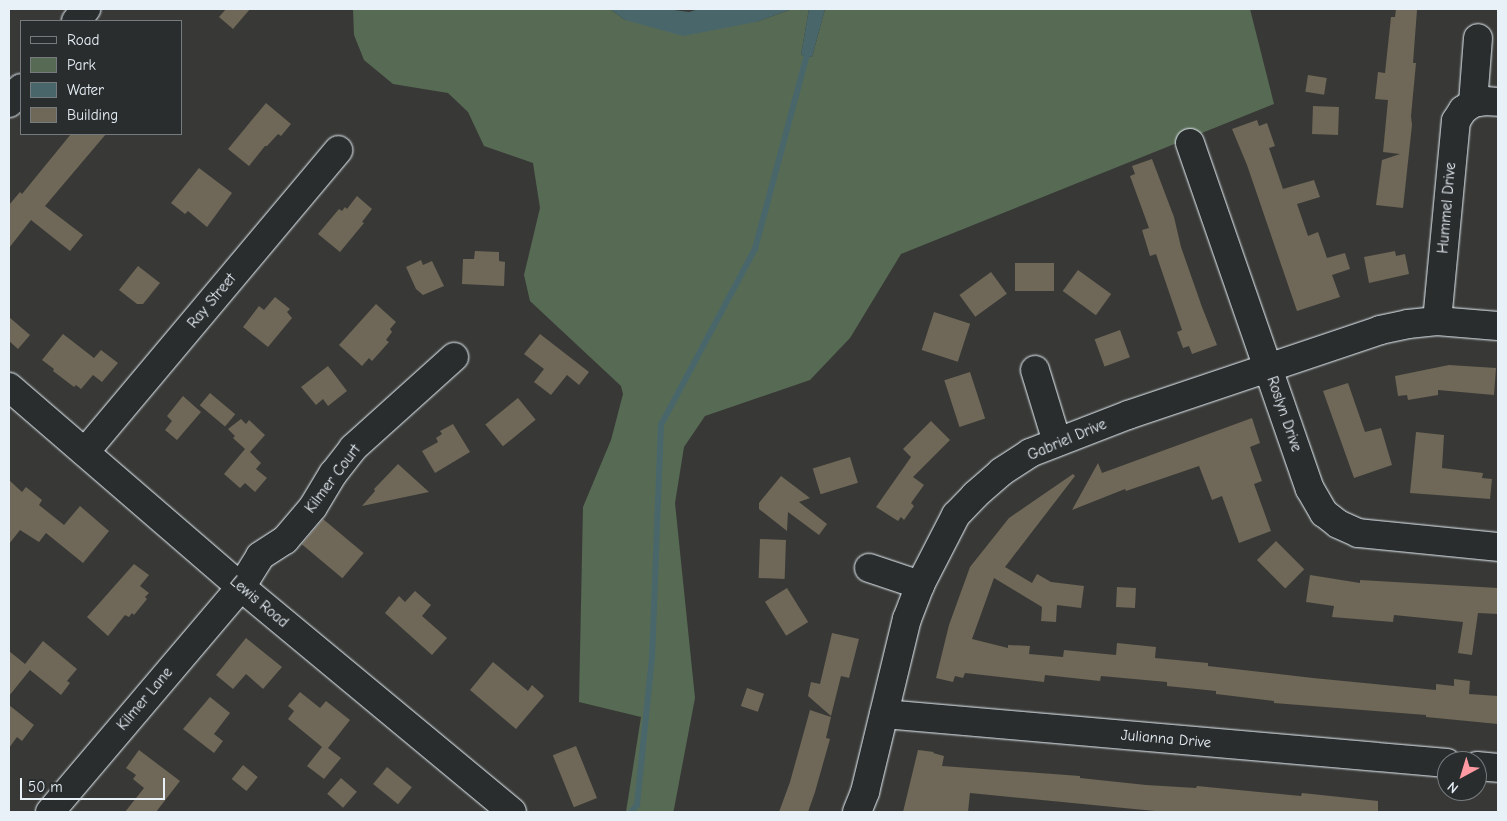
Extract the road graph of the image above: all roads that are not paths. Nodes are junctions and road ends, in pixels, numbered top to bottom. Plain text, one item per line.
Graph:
1 (86, 9) edge
2 (77, 20) edge
3 (1478, 38) dead end
4 (20, 89) edge
5 (1486, 102) edge
6 (9, 103) edge
7 (1190, 143) dead end
8 (338, 150) dead end
9 (1437, 322) junction
10 (1498, 326) edge
11 (454, 357) dead end
12 (1268, 367) junction
13 (1035, 370) dead end
14 (9, 387) edge
15 (1057, 442) junction
16 (85, 452) junction
17 (1498, 546) edge
18 (868, 568) dead end
19 (920, 584) junction
20 (241, 587) junction
21 (884, 714) junction
22 (1437, 762) edge
23 (50, 812) edge
24 (512, 812) edge
25 (857, 812) edge

1 - 2 street
3 - 5 street
4 - 6 street
5 - 9 street, Hummel Drive
7 - 12 street, Roslyn Drive
8 - 16 street, Ray Street
9 - 10 street, Gabriel Drive
9 - 12 street, Gabriel Drive
11 - 20 street, Kilmer Court
12 - 15 street, Gabriel Drive
12 - 17 street, Roslyn Drive
13 - 15 street
14 - 16 street, Lewis Road
15 - 19 street, Gabriel Drive
16 - 20 street, Lewis Road
18 - 19 street
19 - 21 street, Gabriel Drive
20 - 23 street, Kilmer Lane
20 - 24 street, Lewis Road
21 - 22 street, Julianna Drive
21 - 25 street, Gabriel Drive

